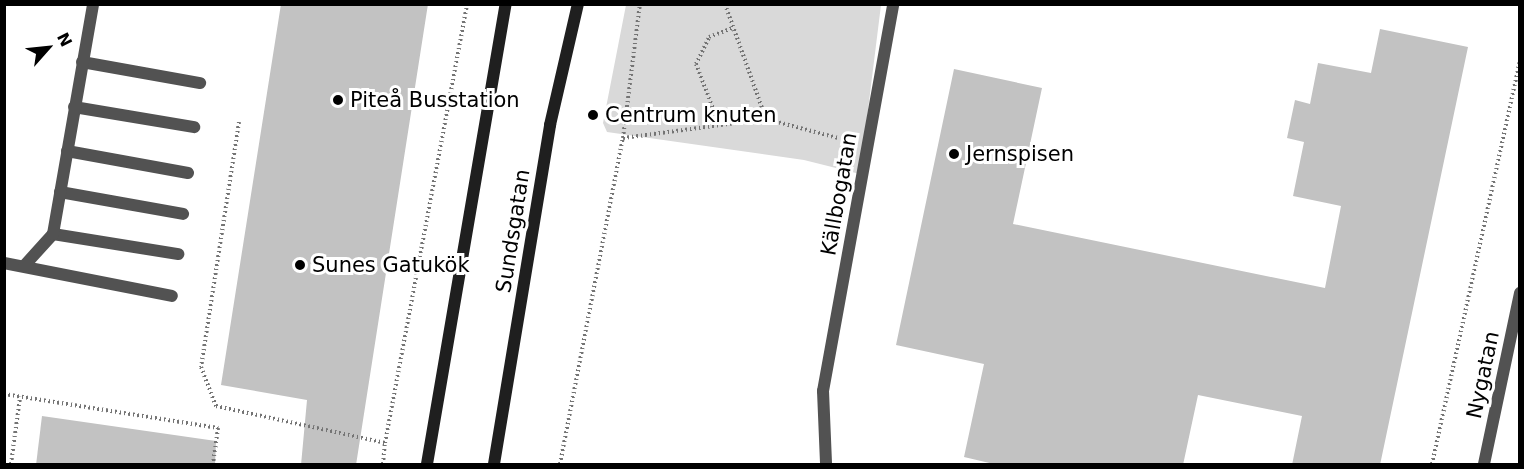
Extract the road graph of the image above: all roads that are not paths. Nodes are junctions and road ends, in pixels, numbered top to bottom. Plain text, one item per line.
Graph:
1 (93, 4) edge
2 (506, 4) edge
3 (578, 4) edge
4 (893, 4) edge
5 (82, 62) junction
6 (200, 83) dead end
7 (74, 106) junction
8 (194, 127) dead end
9 (67, 151) junction
10 (188, 173) dead end
11 (60, 192) junction
12 (183, 214) dead end
13 (52, 234) junction
14 (178, 254) dead end
15 (4, 263) edge
16 (24, 266) junction
17 (1520, 293) edge
18 (172, 296) dead end
19 (427, 465) edge
20 (494, 465) edge
21 (826, 465) edge
22 (1484, 465) edge

1 - 5 street
2 - 19 main road
3 - 20 main road, Sundsgatan
4 - 21 street, Källbogatan
5 - 6 street
5 - 7 street
7 - 8 street
7 - 9 street
9 - 10 street
9 - 11 street
11 - 12 street
11 - 13 street
13 - 14 street
13 - 16 street
15 - 16 street
16 - 18 street
17 - 22 street, Nygatan

